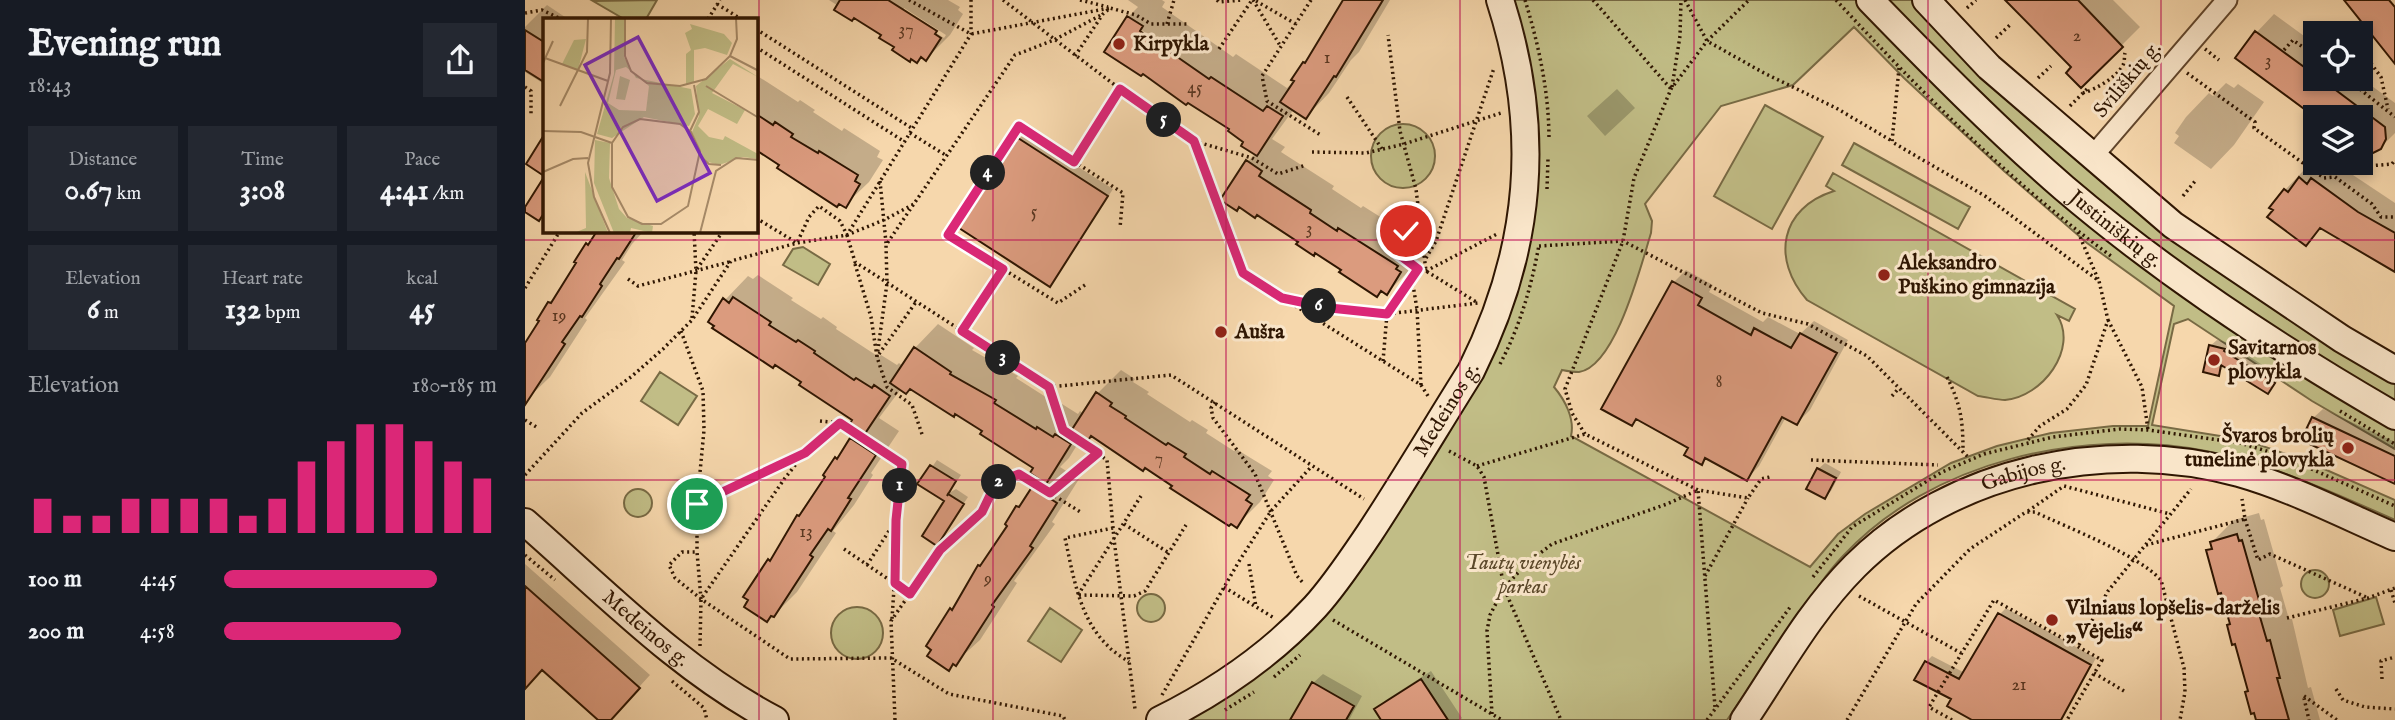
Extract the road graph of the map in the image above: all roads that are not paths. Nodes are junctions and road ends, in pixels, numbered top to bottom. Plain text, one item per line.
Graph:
1 (1500, 0) edge
2 (1870, 0) edge
3 (1926, 0) edge
4 (2227, 0) edge
5 (2092, 157) junction
6 (2395, 370) edge
7 (2395, 416) edge
8 (525, 522) edge
9 (2395, 537) edge
10 (1160, 709) edge
11 (775, 720) edge
12 (1744, 720) edge

1 - 10 street, Medeinos g.
2 - 7 street, Justiniškių g.
3 - 5 street, Justiniškių g.
4 - 5 street, Sviliškių g.
5 - 6 street, Justiniškių g.
8 - 11 street, Medeinos g.
9 - 12 street, Gabijos g.

